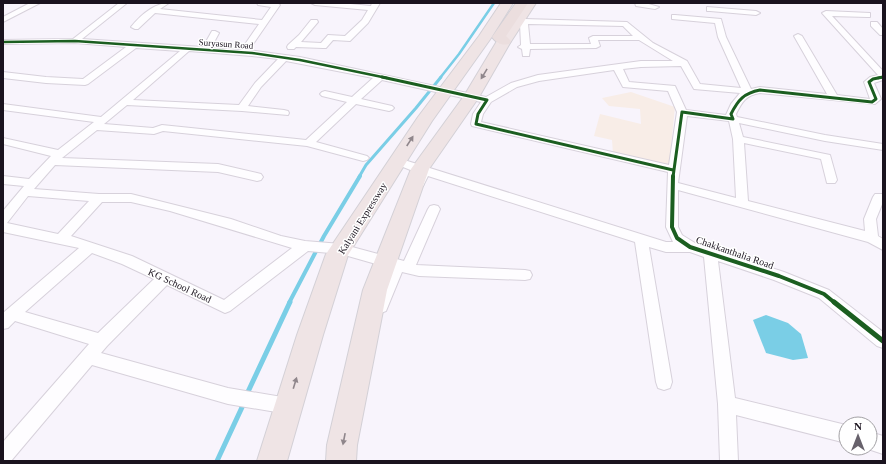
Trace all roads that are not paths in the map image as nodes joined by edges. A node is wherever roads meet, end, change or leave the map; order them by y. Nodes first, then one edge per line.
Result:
1 (36, 3) edge
2 (123, 3) edge
3 (165, 3) edge
4 (261, 3) edge
5 (315, 3) edge
6 (507, 3) edge
7 (513, 3) edge
8 (522, 3) edge
9 (530, 3) edge
10 (639, 3) edge
11 (730, 3) edge
12 (834, 3) edge
13 (374, 5) edge
14 (655, 7) dead end
15 (710, 9) dead end
16 (153, 11) junction
17 (733, 11) junction
18 (3, 12) edge
19 (756, 13) dead end
20 (841, 13) junction
21 (16, 14) junction
22 (867, 15) dead end
23 (675, 17) dead end
24 (3, 20) edge
25 (521, 21) junction
26 (264, 22) junction
27 (314, 22) dead end
28 (874, 24) dead end
29 (135, 28) dead end
30 (215, 33) dead end
31 (883, 33) edge
32 (798, 36) dead end
33 (640, 38) junction
34 (75, 41) junction
35 (3, 42) edge
36 (135, 44) junction
37 (295, 44) junction
38 (513, 45) junction
39 (187, 49) junction
40 (205, 50) junction
41 (243, 53) junction
42 (282, 58) junction
43 (684, 63) junction
44 (617, 67) junction
45 (3, 75) edge
46 (379, 77) junction
47 (883, 77) edge
48 (445, 90) junction
49 (747, 91) junction
50 (325, 94) dead end
51 (834, 98) junction
52 (479, 99) junction
53 (354, 100) junction
54 (125, 102) junction
55 (878, 103) edge
56 (3, 107) edge
57 (242, 108) junction
58 (389, 108) dead end
59 (682, 112) junction
60 (284, 113) dead end
61 (732, 119) junction
62 (103, 120) junction
63 (95, 127) junction
64 (738, 138) junction
65 (825, 138) junction
66 (3, 141) edge
67 (308, 144) junction
68 (883, 147) edge
69 (826, 157) junction
70 (55, 158) junction
71 (363, 158) dead end
72 (398, 161) junction
73 (422, 170) junction
74 (673, 170) junction
75 (257, 176) dead end
76 (3, 180) edge
77 (831, 180) dead end
78 (672, 185) junction
79 (29, 188) junction
80 (99, 198) junction
81 (883, 198) edge
82 (742, 203) junction
83 (434, 208) dead end
84 (5, 228) edge
85 (62, 239) junction
86 (640, 239) junction
87 (878, 242) edge
88 (305, 246) junction
89 (90, 247) junction
90 (690, 247) junction
91 (341, 249) junction
92 (710, 253) junction
93 (394, 264) junction
94 (525, 275) dead end
95 (165, 278) junction
96 (7, 318) edge
97 (101, 341) junction
98 (883, 341) edge
99 (89, 358) junction
100 (664, 382) dead end
101 (727, 404) junction
102 (288, 406) junction
103 (359, 412) dead end
104 (838, 432) edge
105 (3, 456) edge
106 (272, 461) edge
107 (342, 461) edge
108 (729, 461) edge

1 - 21 street
2 - 34 street
3 - 16 street
4 - 26 street
5 - 13 street
6 - 38 highway, Kalyani Expressway
7 - 38 highway
8 - 38 highway
9 - 25 highway
10 - 14 street
11 - 17 street
12 - 20 street
13 - 37 street
15 - 17 street
16 - 26 street
16 - 29 street
17 - 19 street
18 - 21 street
20 - 22 street
20 - 47 street
21 - 24 street
23 - 49 street
25 - 33 street
25 - 38 highway
25 - 38 street
26 - 41 street
27 - 37 street
28 - 31 street
30 - 40 street
32 - 51 street
33 - 38 street
33 - 43 street
34 - 35 street, Suryasun Road
34 - 36 street, Suryasun Road
36 - 39 street, Suryasun Road
36 - 45 street
37 - 42 street
38 - 48 highway, Kalyani Expressway
38 -> 52 highway
39 - 40 street, Suryasun Road
39 - 54 street
40 - 41 street, Suryasun Road
41 - 42 street, Suryasun Road
42 - 46 street, Suryasun Road
42 - 57 street
43 - 44 street
43 - 49 street
44 - 52 street
44 - 59 street
46 - 48 street, Suryasun Road
46 - 53 street
47 - 55 street
48 - 52 street, Suryasun Road
72 -> 48 highway, Kalyani Expressway
49 - 51 street
49 - 61 street
50 - 53 street
51 - 55 street
52 - 73 highway
52 - 74 street
53 - 58 street
53 - 67 street
54 - 57 street
54 - 62 street
56 - 62 street
57 - 60 street
59 - 61 street
59 - 74 street, Chakkanthalia Road
61 - 64 street
61 - 65 street
62 - 63 street
63 - 67 street
63 - 70 street
64 - 69 street
64 - 82 street
65 - 68 street
65 - 69 street
66 - 70 street
67 - 71 street
69 - 77 street
70 - 75 street
70 - 79 street
72 - 73 street
72 - 91 highway, Kalyani Expressway
73 - 86 street
73 - 93 highway
74 - 78 street, Chakkanthalia Road
76 - 79 street
78 - 82 street
78 - 90 street, Chakkanthalia Road
79 - 80 street
79 - 84 street
80 - 85 street
80 - 88 street
81 - 87 street
82 - 87 street
83 - 93 street
84 - 85 street, KG School Road
85 - 89 street, KG School Road
86 - 90 street
86 - 100 street
88 - 91 street
88 - 95 street, KG School Road
89 - 95 street, KG School Road
89 - 96 street
90 - 92 street, Chakkanthalia Road
91 - 93 street
102 -> 91 highway, Kalyani Expressway
92 - 98 street, Chakkanthalia Road
92 - 101 street
93 - 94 street
93 - 103 street
93 -> 107 highway
95 - 97 street
96 - 97 street
97 - 99 street
99 - 102 street
99 - 105 street
101 - 104 street
101 - 108 street
102 - 106 highway, Kalyani Expressway

